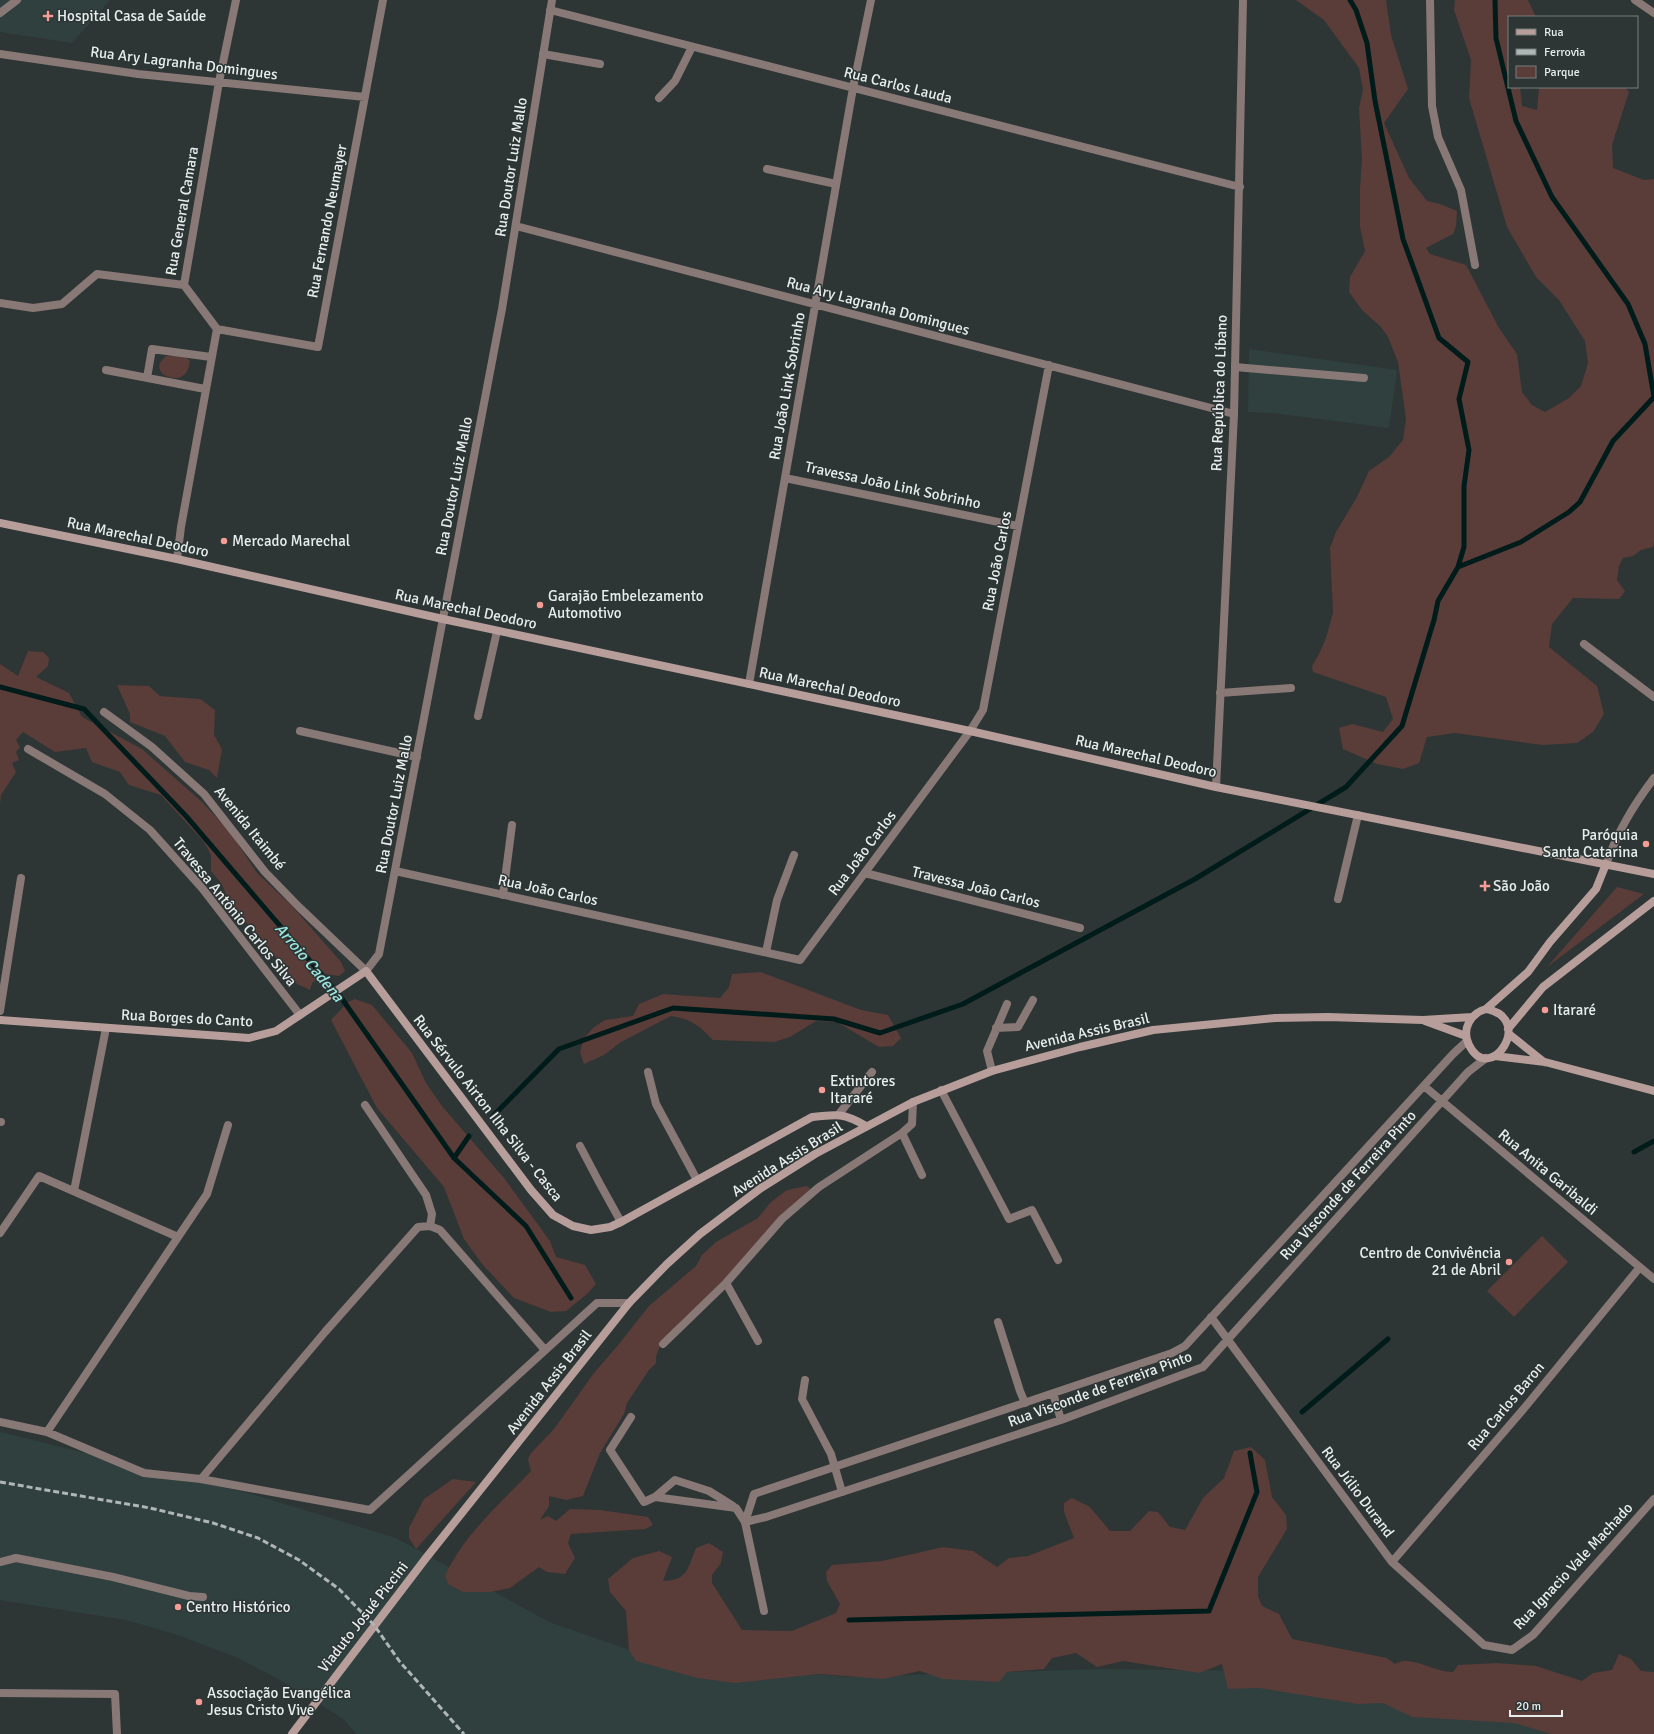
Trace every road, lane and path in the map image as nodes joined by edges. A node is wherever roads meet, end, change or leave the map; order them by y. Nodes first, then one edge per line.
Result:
1 (17, 0) edge
2 (236, 0) edge
3 (383, 0) edge
4 (552, 0) edge
5 (871, 0) edge
6 (1243, 0) edge
7 (1430, 0) edge
8 (1635, 0) edge
9 (550, 10) junction
10 (0, 13) edge
11 (1654, 13) edge
12 (692, 46) junction
13 (0, 54) edge
14 (543, 54) junction
15 (600, 64) dead end
16 (219, 82) junction
17 (853, 88) junction
18 (365, 97) junction
19 (659, 98) dead end
20 (768, 169) dead end
21 (836, 184) junction
22 (1240, 187) junction
23 (516, 226) junction
24 (1475, 265) dead end
25 (184, 285) junction
26 (0, 303) edge
27 (815, 304) junction
28 (217, 329) junction
29 (212, 357) junction
30 (1049, 366) junction
31 (1235, 368) junction
32 (106, 370) dead end
33 (147, 378) junction
34 (1364, 378) dead end
35 (205, 389) junction
36 (1234, 414) junction
37 (785, 478) junction
38 (0, 523) edge
39 (1018, 526) junction
40 (177, 559) junction
41 (443, 619) junction
42 (496, 631) junction
43 (1584, 644) dead end
44 (749, 684) junction
45 (1291, 688) dead end
46 (1220, 693) junction
47 (1654, 697) edge
48 (104, 712) dead end
49 (478, 716) dead end
50 (300, 731) dead end
51 (970, 731) junction
52 (28, 750) dead end
53 (417, 757) junction
54 (1654, 778) edge
55 (1216, 787) junction
56 (1358, 815) junction
57 (512, 826) dead end
58 (794, 855) dead end
59 (1606, 864) junction
60 (395, 871) junction
61 (865, 873) junction
62 (1654, 874) edge
63 (21, 878) dead end
64 (502, 894) junction
65 (1338, 899) dead end
66 (1654, 901) edge
67 (1080, 928) dead end
68 (766, 952) junction
69 (366, 971) junction
70 (1033, 1000) dead end
71 (1007, 1004) dead end
72 (1486, 1009) junction
73 (0, 1011) edge
74 (300, 1015) junction
75 (1472, 1017) junction
76 (0, 1020) edge
77 (1422, 1020) junction
78 (106, 1028) junction
79 (996, 1028) junction
80 (1508, 1031) junction
81 (1466, 1038) junction
82 (1491, 1057) junction
83 (1545, 1062) junction
84 (992, 1071) junction
85 (648, 1072) dead end
86 (872, 1072) dead end
87 (1424, 1086) junction
88 (941, 1090) junction
89 (1654, 1091) edge
90 (1442, 1101) junction
91 (913, 1102) junction
92 (365, 1105) dead end
93 (839, 1114) junction
94 (228, 1125) dead end
95 (866, 1126) junction
96 (902, 1133) junction
97 (580, 1146) dead end
98 (922, 1175) dead end
99 (697, 1180) junction
100 (74, 1191) junction
101 (621, 1222) junction
102 (430, 1226) junction
103 (0, 1233) edge
104 (178, 1237) junction
105 (1058, 1260) dead end
106 (1640, 1267) junction
107 (1654, 1279) edge
108 (726, 1283) junction
109 (629, 1303) junction
110 (1211, 1317) junction
111 (998, 1322) dead end
112 (1228, 1340) junction
113 (758, 1341) dead end
114 (663, 1344) dead end
115 (544, 1350) junction
116 (805, 1380) dead end
117 (1052, 1393) junction
118 (1025, 1403) junction
119 (632, 1417) dead end
120 (1061, 1420) junction
121 (0, 1422) edge
122 (47, 1432) junction
123 (835, 1467) junction
124 (201, 1479) junction
125 (842, 1492) junction
126 (655, 1497) junction
127 (1654, 1499) edge
128 (736, 1508) junction
129 (745, 1522) junction
130 (426, 1558) joint
131 (0, 1562) edge
132 (1392, 1562) junction
133 (203, 1597) dead end
134 (764, 1611) dead end
135 (1512, 1650) joint
136 (0, 1693) edge
137 (117, 1734) edge
138 (292, 1734) edge

1 - 10 street
2 - 16 street, Rua General Camara
3 - 18 street, Rua Fernando Neumayer
4 - 9 street, Rua Doutor Luiz Mallo
5 - 17 street, Rua João Link Sobrinho
6 - 22 street, Rua República do Líbano
7 - 24 street
8 - 11 street
9 - 12 street, Rua Carlos Lauda
9 - 14 street, Rua Doutor Luiz Mallo
12 - 17 street, Rua Carlos Lauda
12 - 19 street
13 - 16 street, Rua Ary Lagranha Domingues
14 - 15 street
14 - 23 street, Rua Doutor Luiz Mallo
16 - 18 street, Rua Ary Lagranha Domingues
16 - 25 street, Rua General Camara
17 - 21 street, Rua João Link Sobrinho
17 - 22 street, Rua Carlos Lauda
18 - 28 street, Rua Fernando Neumayer
20 - 21 street
21 - 27 street, Rua João Link Sobrinho
22 - 31 street, Rua República do Líbano
23 - 27 street, Rua Ary Lagranha Domingues
23 - 41 street, Rua Doutor Luiz Mallo
25 - 26 street
25 - 28 street, Rua General Camara
27 - 30 street, Rua Ary Lagranha Domingues
27 - 37 street, Rua João Link Sobrinho
28 - 29 street
29 - 33 street
29 - 35 street
30 - 36 street, Rua Ary Lagranha Domingues
30 - 39 street, Rua João Carlos
31 - 34 street
31 - 36 street, Rua República do Líbano
32 - 33 street
33 - 35 street
35 - 40 street
36 - 46 street, Rua República do Líbano
37 - 39 street, Travessa João Link Sobrinho
37 - 44 street, Rua João Link Sobrinho
38 - 40 street, Rua Marechal Deodoro
39 - 51 street, Rua João Carlos
40 - 41 street, Rua Marechal Deodoro
41 - 42 street, Rua Marechal Deodoro
41 - 53 street, Rua Doutor Luiz Mallo
42 - 44 street, Rua Marechal Deodoro
42 - 49 street
43 - 47 street
44 - 51 street, Rua Marechal Deodoro
45 - 46 street
46 - 55 street, Rua República do Líbano
48 - 69 street, Avenida Itaimbé
50 - 53 street
51 - 55 street, Rua Marechal Deodoro
51 - 61 street, Rua João Carlos
52 - 74 street, Travessa Antônio Carlos Silva
53 - 60 street, Rua Doutor Luiz Mallo
54 - 59 street
55 - 56 street, Rua Marechal Deodoro
56 - 59 street, Rua Marechal Deodoro
56 - 65 street
57 - 64 street
58 - 68 street
59 - 62 street, Rua Marechal Deodoro
59 - 72 street
60 - 64 street, Rua João Carlos
60 - 69 street, Rua Doutor Luiz Mallo
61 - 67 street, Travessa João Carlos
61 - 68 street, Rua João Carlos
63 - 73 street
64 - 68 street, Rua João Carlos
66 - 80 street
69 - 74 street, Rua Borges do Canto
69 - 101 street, Rua Sérvulo Airton Ilha Silva - Casca
70 - 79 street
71 - 79 street
72 - 75 street
72 - 80 street
74 - 78 street, Rua Borges do Canto
75 - 77 street, Avenida Assis Brasil
75 - 81 street
76 - 78 street, Rua Borges do Canto
77 - 81 street, Avenida Assis Brasil
77 - 84 street, Avenida Assis Brasil
78 - 100 street
79 - 84 street
80 - 82 street
80 - 83 street
81 - 82 street
81 - 87 street, Rua Visconde de Ferreira Pinto
82 - 83 street
82 - 90 street, Rua Visconde de Ferreira Pinto
83 - 89 street
84 - 88 street, Avenida Assis Brasil
85 - 99 street
86 - 93 street
87 - 90 street, Rua Anita Garibaldi
87 - 110 street, Rua Visconde de Ferreira Pinto
88 - 91 street, Avenida Assis Brasil
88 - 105 street
90 - 106 street, Rua Anita Garibaldi
90 - 112 street, Rua Visconde de Ferreira Pinto
91 - 95 street, Avenida Assis Brasil
91 - 96 street
92 - 102 street
93 - 95 street, Rua Sérvulo Airton Ilha Silva - Casca
93 - 99 street, Rua Sérvulo Airton Ilha Silva - Casca
94 - 104 street
95 - 109 street, Avenida Assis Brasil
96 - 98 street
96 - 108 street
97 - 101 street
99 - 101 street, Rua Sérvulo Airton Ilha Silva - Casca
100 - 103 street
100 - 104 street
102 - 115 street
102 - 124 street
104 - 122 street
106 - 107 street, Rua Anita Garibaldi
106 - 132 street, Rua Carlos Baron
108 - 113 street
108 - 114 street
109 - 115 street
109 - 130 street, Avenida Assis Brasil
110 - 112 street, Rua Júlio Durand
110 - 117 street, Rua Visconde de Ferreira Pinto
111 - 118 street
112 - 120 street, Rua Visconde de Ferreira Pinto
112 - 132 street, Rua Júlio Durand
115 - 124 street
116 - 123 street
117 - 118 street, Rua Visconde de Ferreira Pinto
117 - 120 street
118 - 123 street, Rua Visconde de Ferreira Pinto
119 - 126 street
120 - 125 street, Rua Visconde de Ferreira Pinto
121 - 122 street
122 - 124 street
123 - 125 street
123 - 129 street, Rua Visconde de Ferreira Pinto
125 - 129 street, Rua Visconde de Ferreira Pinto
126 - 128 street
126 - 128 street
127 - 135 street, Rua Ignacio Vale Machado
128 - 129 street
129 - 134 street
130 - 138 street, Viaduto Josué Piccini
131 - 133 street
132 - 135 street, Rua Júlio Durand
136 - 137 street

